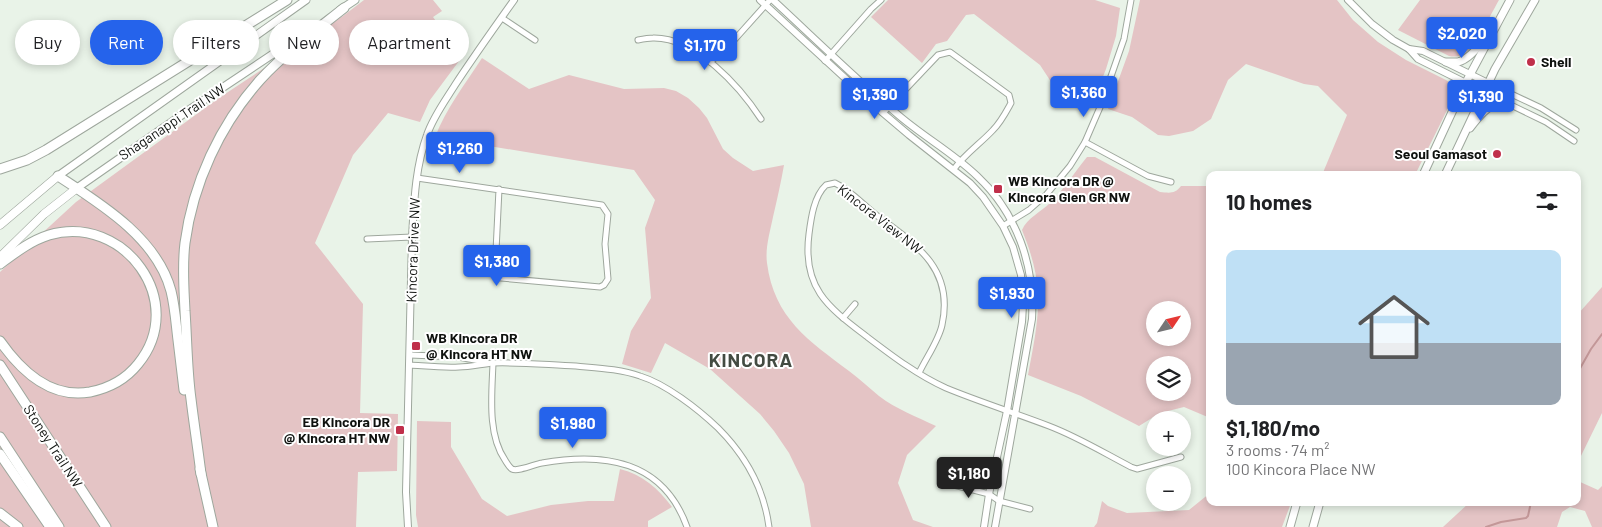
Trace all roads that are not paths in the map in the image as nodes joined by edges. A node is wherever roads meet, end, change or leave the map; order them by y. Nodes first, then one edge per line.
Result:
1 (287, 0) edge
2 (306, 0) edge
3 (355, 0) edge
4 (514, 0) edge
5 (882, 0) edge
6 (1131, 0) edge
7 (1348, 0) edge
8 (1510, 0) edge
9 (1534, 0) edge
10 (767, 1) edge
11 (344, 8) junction
12 (502, 18) junction
13 (1494, 30) junction
14 (535, 40) dead end
15 (638, 40) dead end
16 (1409, 49) junction
17 (831, 54) junction
18 (825, 61) junction
19 (710, 62) junction
20 (1446, 62) junction
21 (1470, 74) junction
22 (1488, 83) junction
23 (1465, 84) junction
24 (1484, 92) junction
25 (1502, 101) junction
26 (889, 107) junction
27 (883, 113) junction
28 (761, 119) dead end
29 (1576, 130) dead end
30 (1574, 141) dead end
31 (1086, 142) junction
32 (1460, 142) junction
33 (960, 162) junction
34 (0, 169) edge
35 (954, 169) junction
36 (1425, 171) edge
37 (1447, 171) edge
38 (58, 176) junction
39 (418, 178) junction
40 (1171, 182) dead end
41 (77, 188) junction
42 (499, 189) junction
43 (1012, 221) junction
44 (0, 225) edge
45 (1003, 226) junction
46 (412, 238) junction
47 (367, 239) dead end
48 (0, 257) edge
49 (0, 264) edge
50 (855, 304) dead end
51 (843, 318) junction
52 (0, 341) edge
53 (410, 355) junction
54 (494, 363) junction
55 (0, 365) edge
56 (410, 365) junction
57 (919, 373) junction
58 (1007, 411) junction
59 (1016, 414) junction
60 (0, 437) edge
61 (0, 454) edge
62 (1181, 457) dead end
63 (201, 474) junction
64 (946, 483) dead end
65 (989, 494) junction
66 (999, 501) junction
67 (1296, 506) edge
68 (1319, 506) edge
69 (1030, 509) dead end
70 (0, 513) edge
71 (18, 527) edge
72 (50, 527) edge
73 (59, 527) edge
74 (106, 527) edge
75 (213, 527) edge
76 (408, 527) edge
77 (687, 527) edge
78 (769, 527) edge
79 (984, 527) edge
80 (995, 527) edge
81 (1289, 527) edge
82 (1313, 527) edge

1 - 34 highway
2 - 38 main road, Shaganappi Trail NW
3 - 11 main road, Shaganappi Trail NW
4 - 12 street, Kincora Drive NW
5 - 17 street
6 - 31 street
7 - 16 street
8 - 13 main road
9 - 22 main road
10 - 17 street
10 - 18 street
10 - 19 street
11 - 41 main road, Shaganappi Trail NW
11 - 63 highway
12 - 14 street
12 - 39 street, Kincora Drive NW
13 - 20 main road
13 - 21 main road
15 - 19 street
16 - 20 street
16 - 23 street
17 - 18 street
17 - 26 street
18 - 27 street
19 - 28 street
20 - 21 street
21 - 22 street
21 - 23 main road
22 - 24 main road
22 - 29 street
23 - 24 street
23 - 36 main road
24 - 25 street
24 - 32 main road
25 - 30 street
25 - 32 main road
26 - 27 street
26 - 33 street
26 - 33 street
27 - 35 street
31 - 40 street
31 - 43 street
32 - 37 main road
33 - 35 street
33 - 43 street
35 - 45 street
38 - 41 highway
38 - 44 main road, Shaganappi Trail NW
39 - 42 street
39 - 46 street, Kincora Drive NW
41 - 48 main road, Shaganappi Trail NW
41 - 63 highway
42 - 42 street
43 - 45 street
43 - 59 street
45 - 58 street
46 - 47 street
46 - 53 street, Kincora Drive NW
49 - 52 highway
50 - 51 street
51 - 57 street, Kincora View NW
51 - 57 street, Kincora View NW
53 - 54 street
53 - 56 street, Kincora Drive NW
54 - 56 street
54 - 77 street
54 - 78 street
55 - 74 highway, Stoney Trail NW
56 - 76 street, Kincora Drive NW
57 - 58 street, Kincora View NW
58 - 59 street, Kincora View NW
58 - 65 street
59 - 62 street, Kincora View NW
59 - 66 street
60 - 73 highway
61 - 72 highway
63 - 75 highway
64 - 65 street
65 - 66 street
65 - 79 street
66 - 69 street
66 - 80 street
67 - 81 main road
68 - 82 main road
70 - 71 highway

